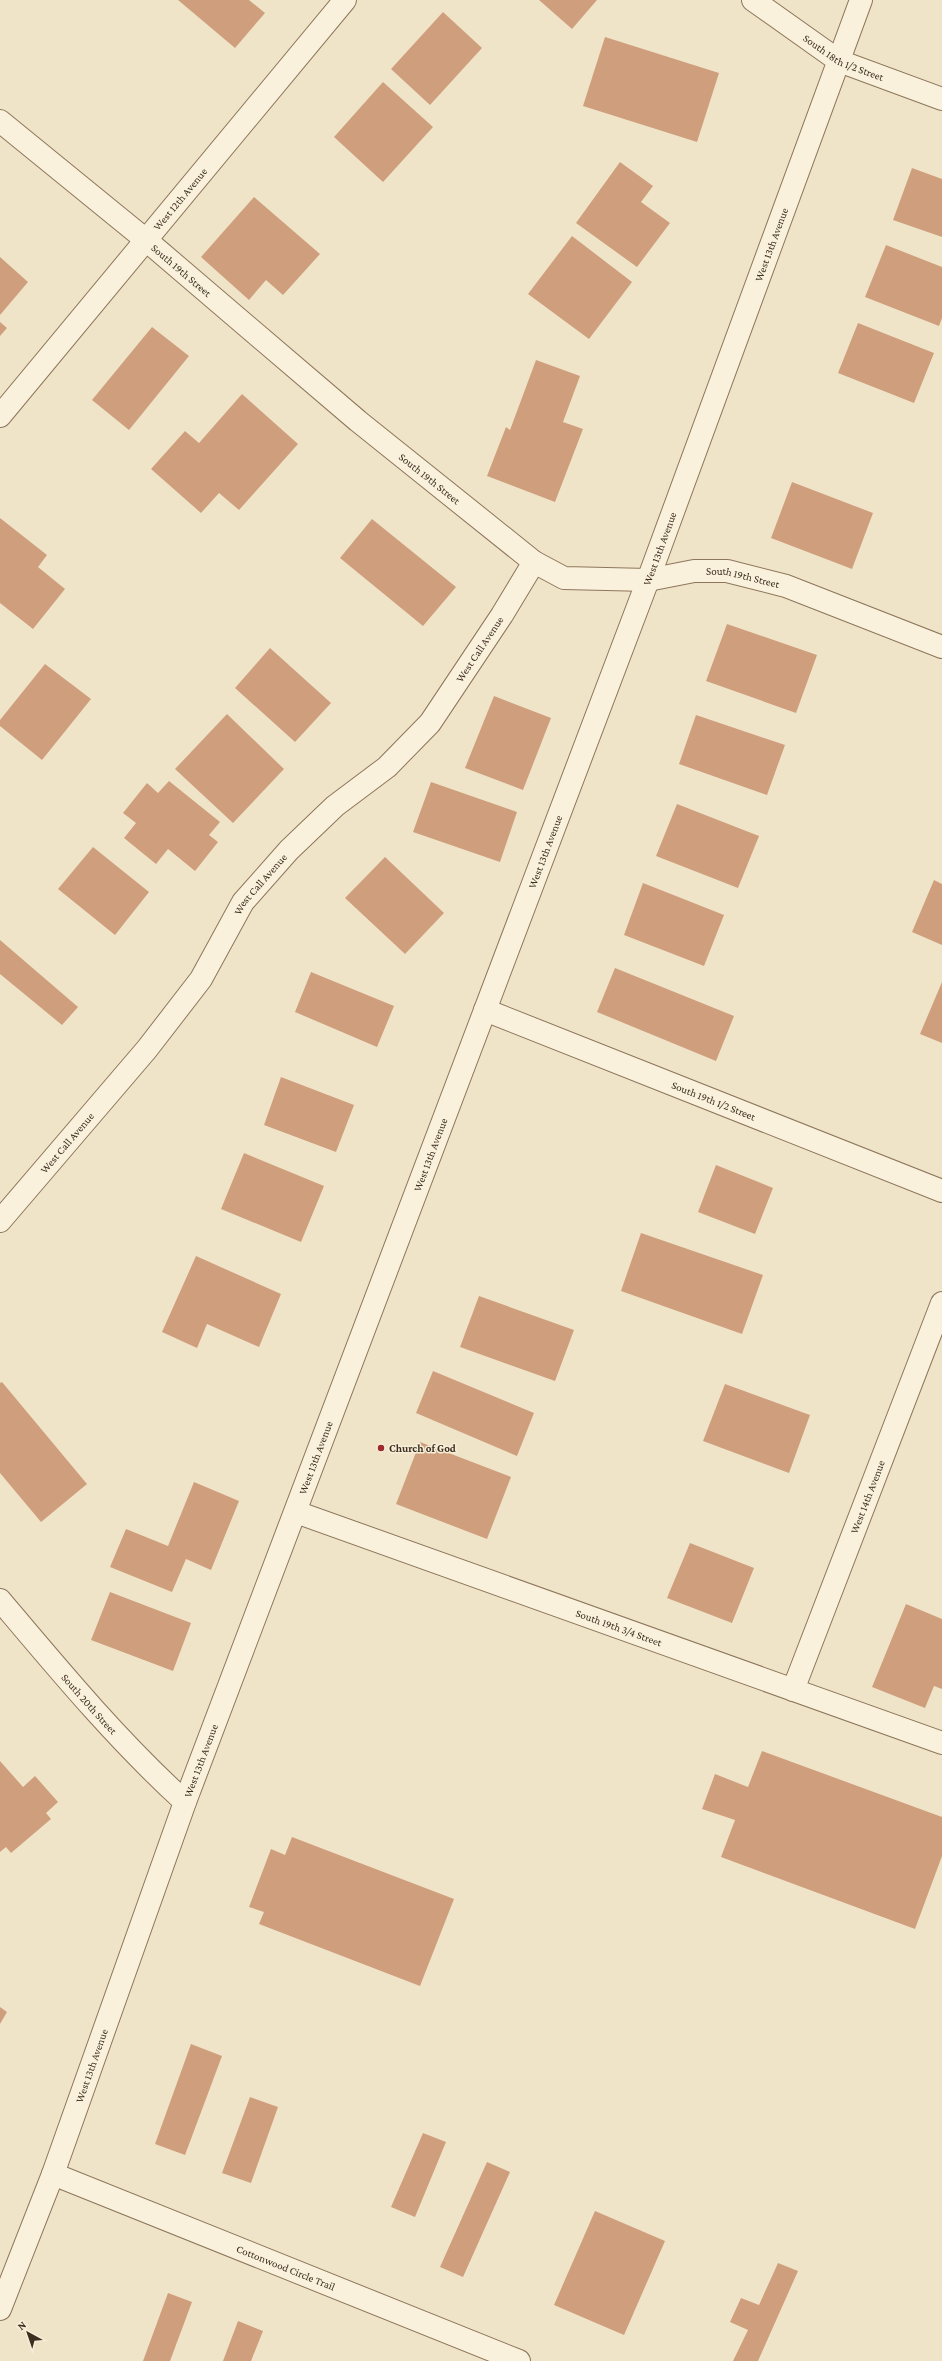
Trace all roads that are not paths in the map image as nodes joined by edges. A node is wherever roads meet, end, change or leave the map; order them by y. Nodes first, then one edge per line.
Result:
1 (345, 0) edge
2 (753, 0) edge
3 (861, 0) edge
4 (839, 60) junction
5 (942, 99) edge
6 (0, 121) edge
7 (146, 240) junction
8 (0, 416) edge
9 (534, 562) junction
10 (648, 580) junction
11 (942, 647) edge
12 (485, 1010) junction
13 (942, 1191) edge
14 (0, 1221) edge
15 (942, 1304) edge
16 (296, 1512) junction
17 (0, 1600) edge
18 (793, 1690) junction
19 (942, 1742) edge
20 (185, 1802) junction
21 (53, 2174) junction
22 (0, 2309) edge
23 (519, 2361) edge

1 - 7 street, West 12th Avenue
2 - 4 street, South 18th 1/2 Street
3 - 4 street, West 13th Avenue
4 - 5 street, South 18th 1/2 Street
4 - 10 street, West 13th Avenue
6 - 7 street, South 19th Street
7 - 8 street, West 12th Avenue
7 - 9 street, South 19th Street
9 - 10 street, South 19th Street
9 - 14 street, West Call Avenue
10 - 11 street, South 19th Street
10 - 12 street, West 13th Avenue
12 - 13 street, South 19th 1/2 Street
12 - 16 street, West 13th Avenue
15 - 18 street, West 14th Avenue
16 - 18 street, South 19th 3/4 Street
16 - 20 street, West 13th Avenue
17 - 20 street, South 20th Street
18 - 19 street, South 19th 3/4 Street
20 - 21 street, West 13th Avenue
21 - 22 street, West 13th Avenue
21 - 23 street, Cottonwood Circle Trail

